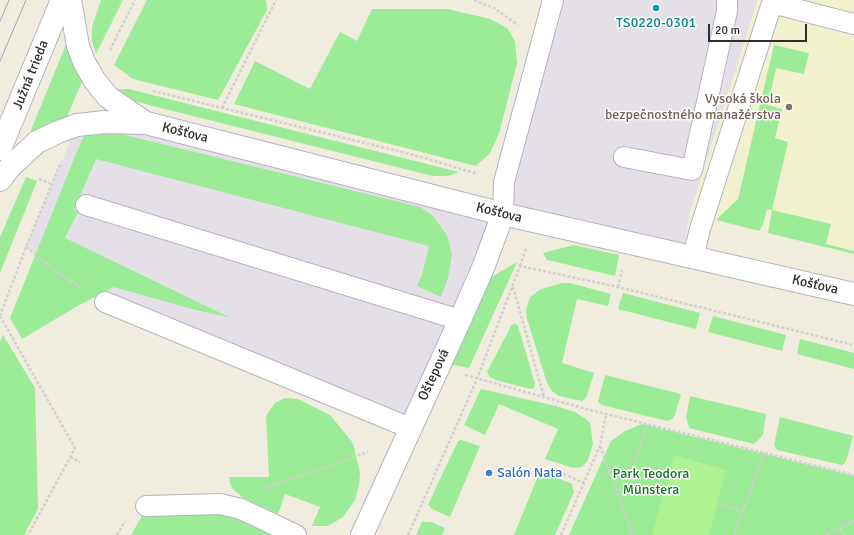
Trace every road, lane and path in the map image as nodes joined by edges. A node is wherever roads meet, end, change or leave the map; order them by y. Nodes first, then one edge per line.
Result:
1 (62, 0) edge
2 (70, 0) edge
3 (276, 0) edge
4 (474, 0) edge
5 (553, 0) edge
6 (727, 0) edge
7 (854, 24) edge
8 (541, 42) junction
9 (146, 90) dead end
10 (222, 108) junction
11 (146, 123) junction
12 (0, 149) edge
13 (624, 157) dead end
14 (0, 180) edge
15 (504, 182) junction
16 (86, 205) dead end
17 (503, 214) junction
18 (26, 247) dead end
19 (693, 258) junction
20 (513, 286) junction
21 (854, 294) edge
22 (105, 302) joint
23 (0, 316) edge
24 (460, 320) junction
25 (854, 345) edge
26 (438, 367) junction
27 (477, 379) junction
28 (544, 398) junction
29 (606, 414) junction
30 (648, 424) junction
31 (410, 428) junction
32 (600, 446) junction
33 (764, 453) junction
34 (70, 457) junction
35 (396, 458) junction
36 (80, 462) dead end
37 (559, 472) dead end
38 (854, 475) edge
39 (611, 476) junction
40 (584, 483) junction
41 (258, 490) dead end
42 (717, 503) dead end
43 (146, 506) dead end
44 (743, 511) junction
45 (854, 521) edge
46 (840, 528) junction
47 (28, 535) edge
48 (296, 535) edge
49 (362, 535) edge
50 (408, 535) edge
51 (561, 535) edge
52 (633, 535) edge
53 (734, 535) edge
54 (826, 535) edge
55 (845, 535) edge

1 - 12 street, Južná trieda
2 - 11 street
3 - 10 path
4 - 8 path
5 - 8 lane
6 - 13 lane
7 - 19 lane
8 - 15 lane
9 - 10 path
10 - 15 path
11 - 14 street
11 - 17 street, Košťova
15 - 17 lane
16 - 24 lane
17 - 19 street, Košťova
17 - 24 street, Oštepová
18 - 22 path
19 - 21 street, Košťova
20 - 25 path
20 - 27 path
20 - 28 path
22 - 31 lane
23 - 34 path
24 - 26 street, Oštepová
26 - 27 path
26 - 31 street, Oštepová
27 - 28 path
27 - 50 path
28 - 29 path
29 - 30 path
29 - 32 path
30 - 33 path
30 - 39 path
31 - 35 street, Oštepová
32 - 39 path
32 - 40 path
33 - 38 path
33 - 44 path
34 - 36 path
34 - 47 path
35 - 41 path
35 - 49 street, Oštepová
37 - 40 path
39 - 52 path
40 - 51 path
42 - 44 path
43 - 48 lane
44 - 53 path
45 - 46 path
46 - 54 path
46 - 55 path

